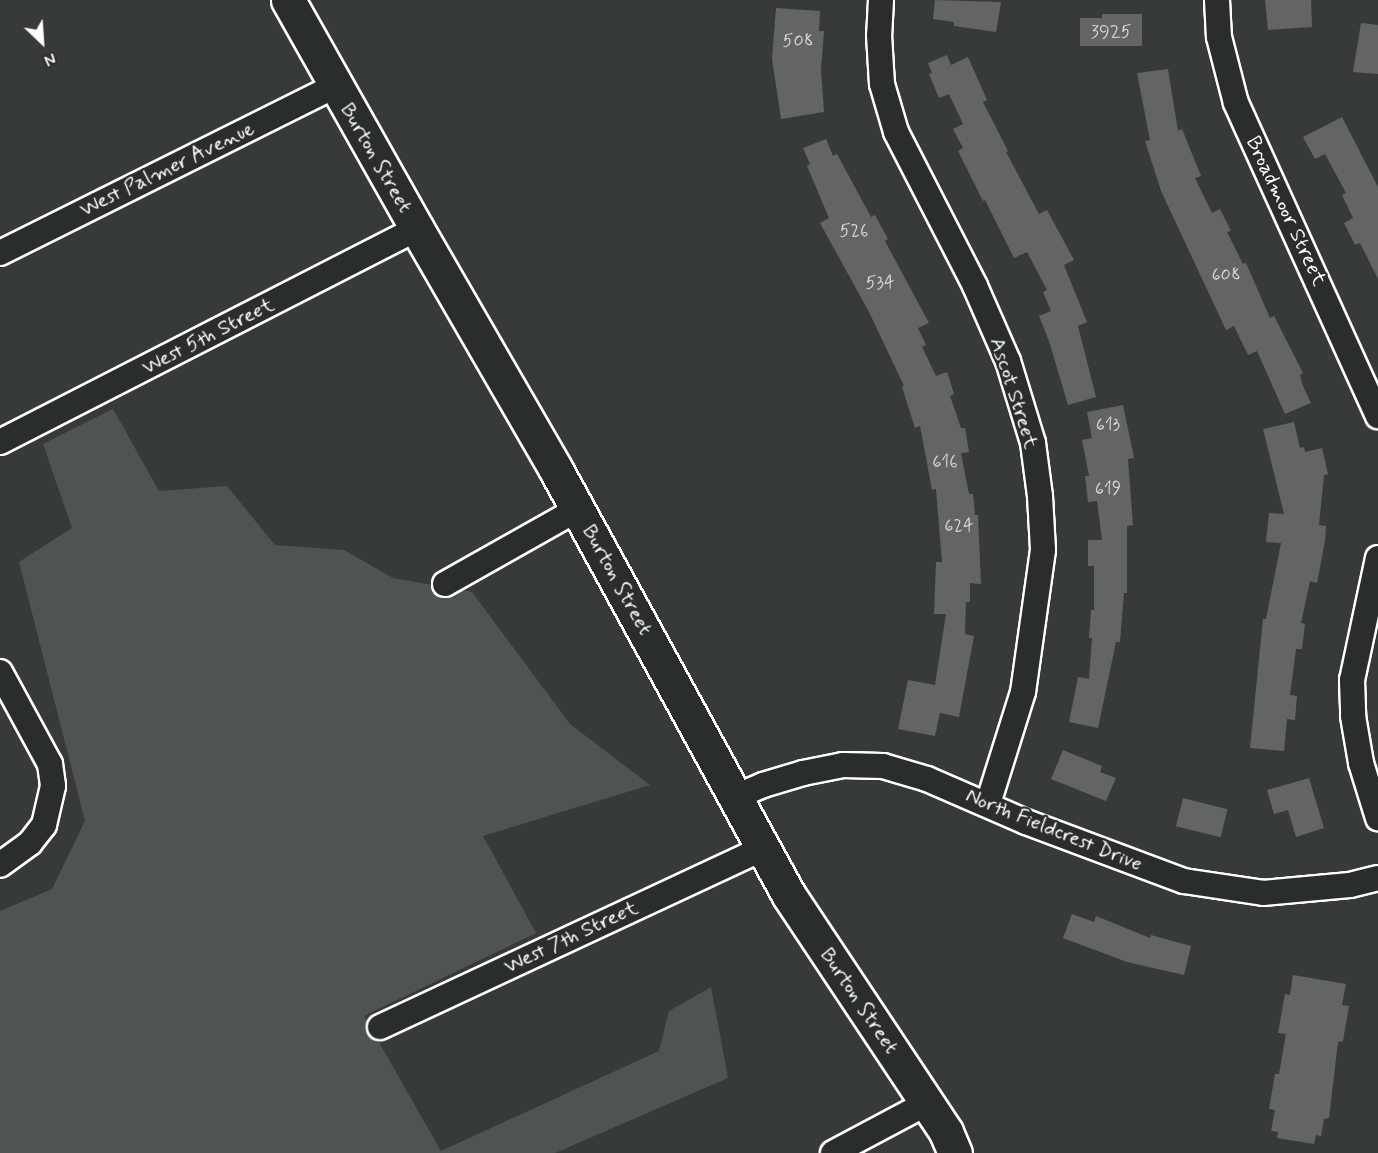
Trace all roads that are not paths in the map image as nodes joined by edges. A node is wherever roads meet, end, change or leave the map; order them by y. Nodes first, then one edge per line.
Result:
1 (288, 0) edge
2 (881, 0) edge
3 (1218, 0) edge
4 (335, 86) junction
5 (417, 230) junction
6 (0, 253) edge
7 (1378, 416) edge
8 (0, 442) edge
9 (578, 509) junction
10 (1378, 558) edge
11 (445, 585) dead end
12 (0, 672) edge
13 (735, 797) junction
14 (988, 804) junction
15 (1378, 818) edge
16 (763, 848) junction
17 (0, 865) edge
18 (1378, 878) edge
19 (380, 1027) dead end
20 (927, 1103) junction
21 (833, 1153) edge
22 (955, 1153) edge

1 - 4 street, Burton Street
2 - 14 street, Ascot Street
3 - 7 street, Broadmoor Street
4 - 5 street, Burton Street
4 - 6 street, West Palmer Avenue
5 - 8 street, West 5th Street
5 - 9 street, Burton Street
9 - 11 street
9 - 13 street, Burton Street
10 - 15 street
12 - 17 street
13 - 14 street, North Fieldcrest Drive
13 - 16 street, Burton Street
14 - 18 street, North Fieldcrest Drive
16 - 19 street, West 7th Street
16 - 20 street, Burton Street
20 - 21 street
20 - 22 street, Burton Street

